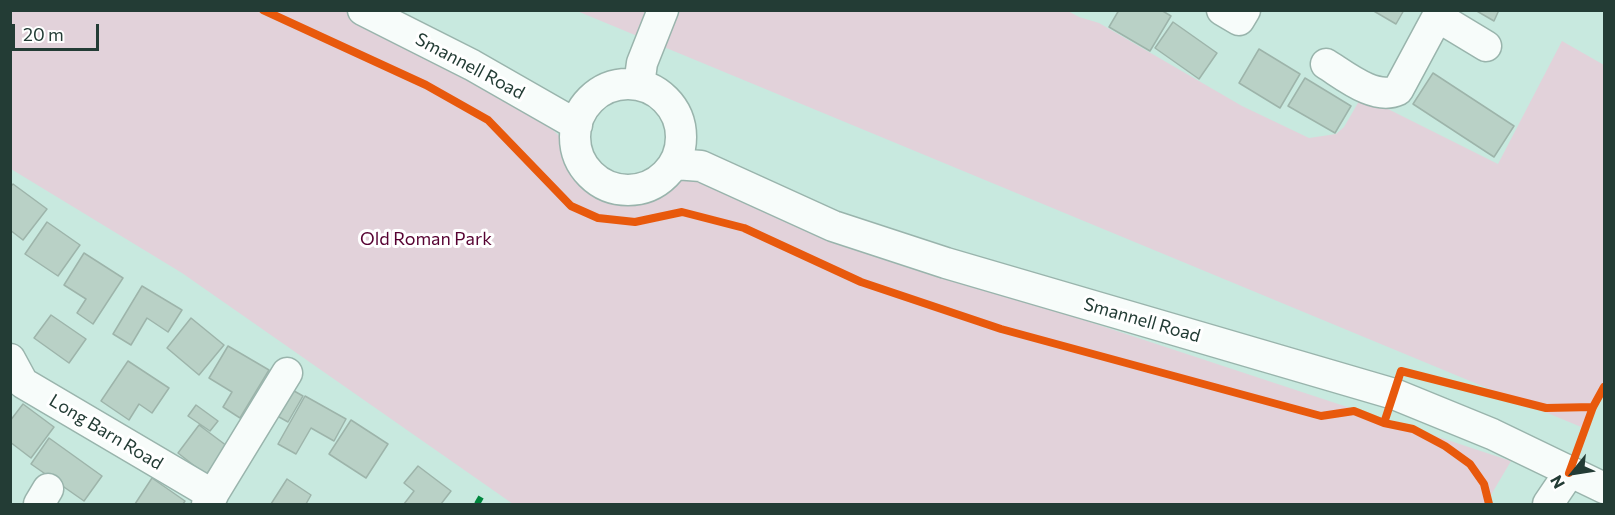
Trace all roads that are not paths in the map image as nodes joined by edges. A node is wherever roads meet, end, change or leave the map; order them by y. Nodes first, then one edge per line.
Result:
1 (363, 10) edge
2 (663, 10) edge
3 (1222, 10) edge
4 (1245, 10) edge
5 (1440, 14) edge
6 (1486, 46) dead end
7 (1326, 64) dead end
8 (639, 85) junction
9 (577, 125) junction
10 (675, 164) junction
11 (10, 359) edge
12 (287, 373) dead end
13 (1569, 473) junction
14 (1605, 488) edge
15 (210, 500) edge
16 (1548, 504) edge

1 - 9 street, Smannell Road
2 - 8 street
3 - 4 street
5 - 6 street
5 - 7 street
8 - 9 street
8 - 10 street
9 - 10 street
10 - 13 street, Smannell Road
11 - 15 street, Long Barn Road
12 - 15 street
13 - 14 street, Smannell Road
13 - 16 street

